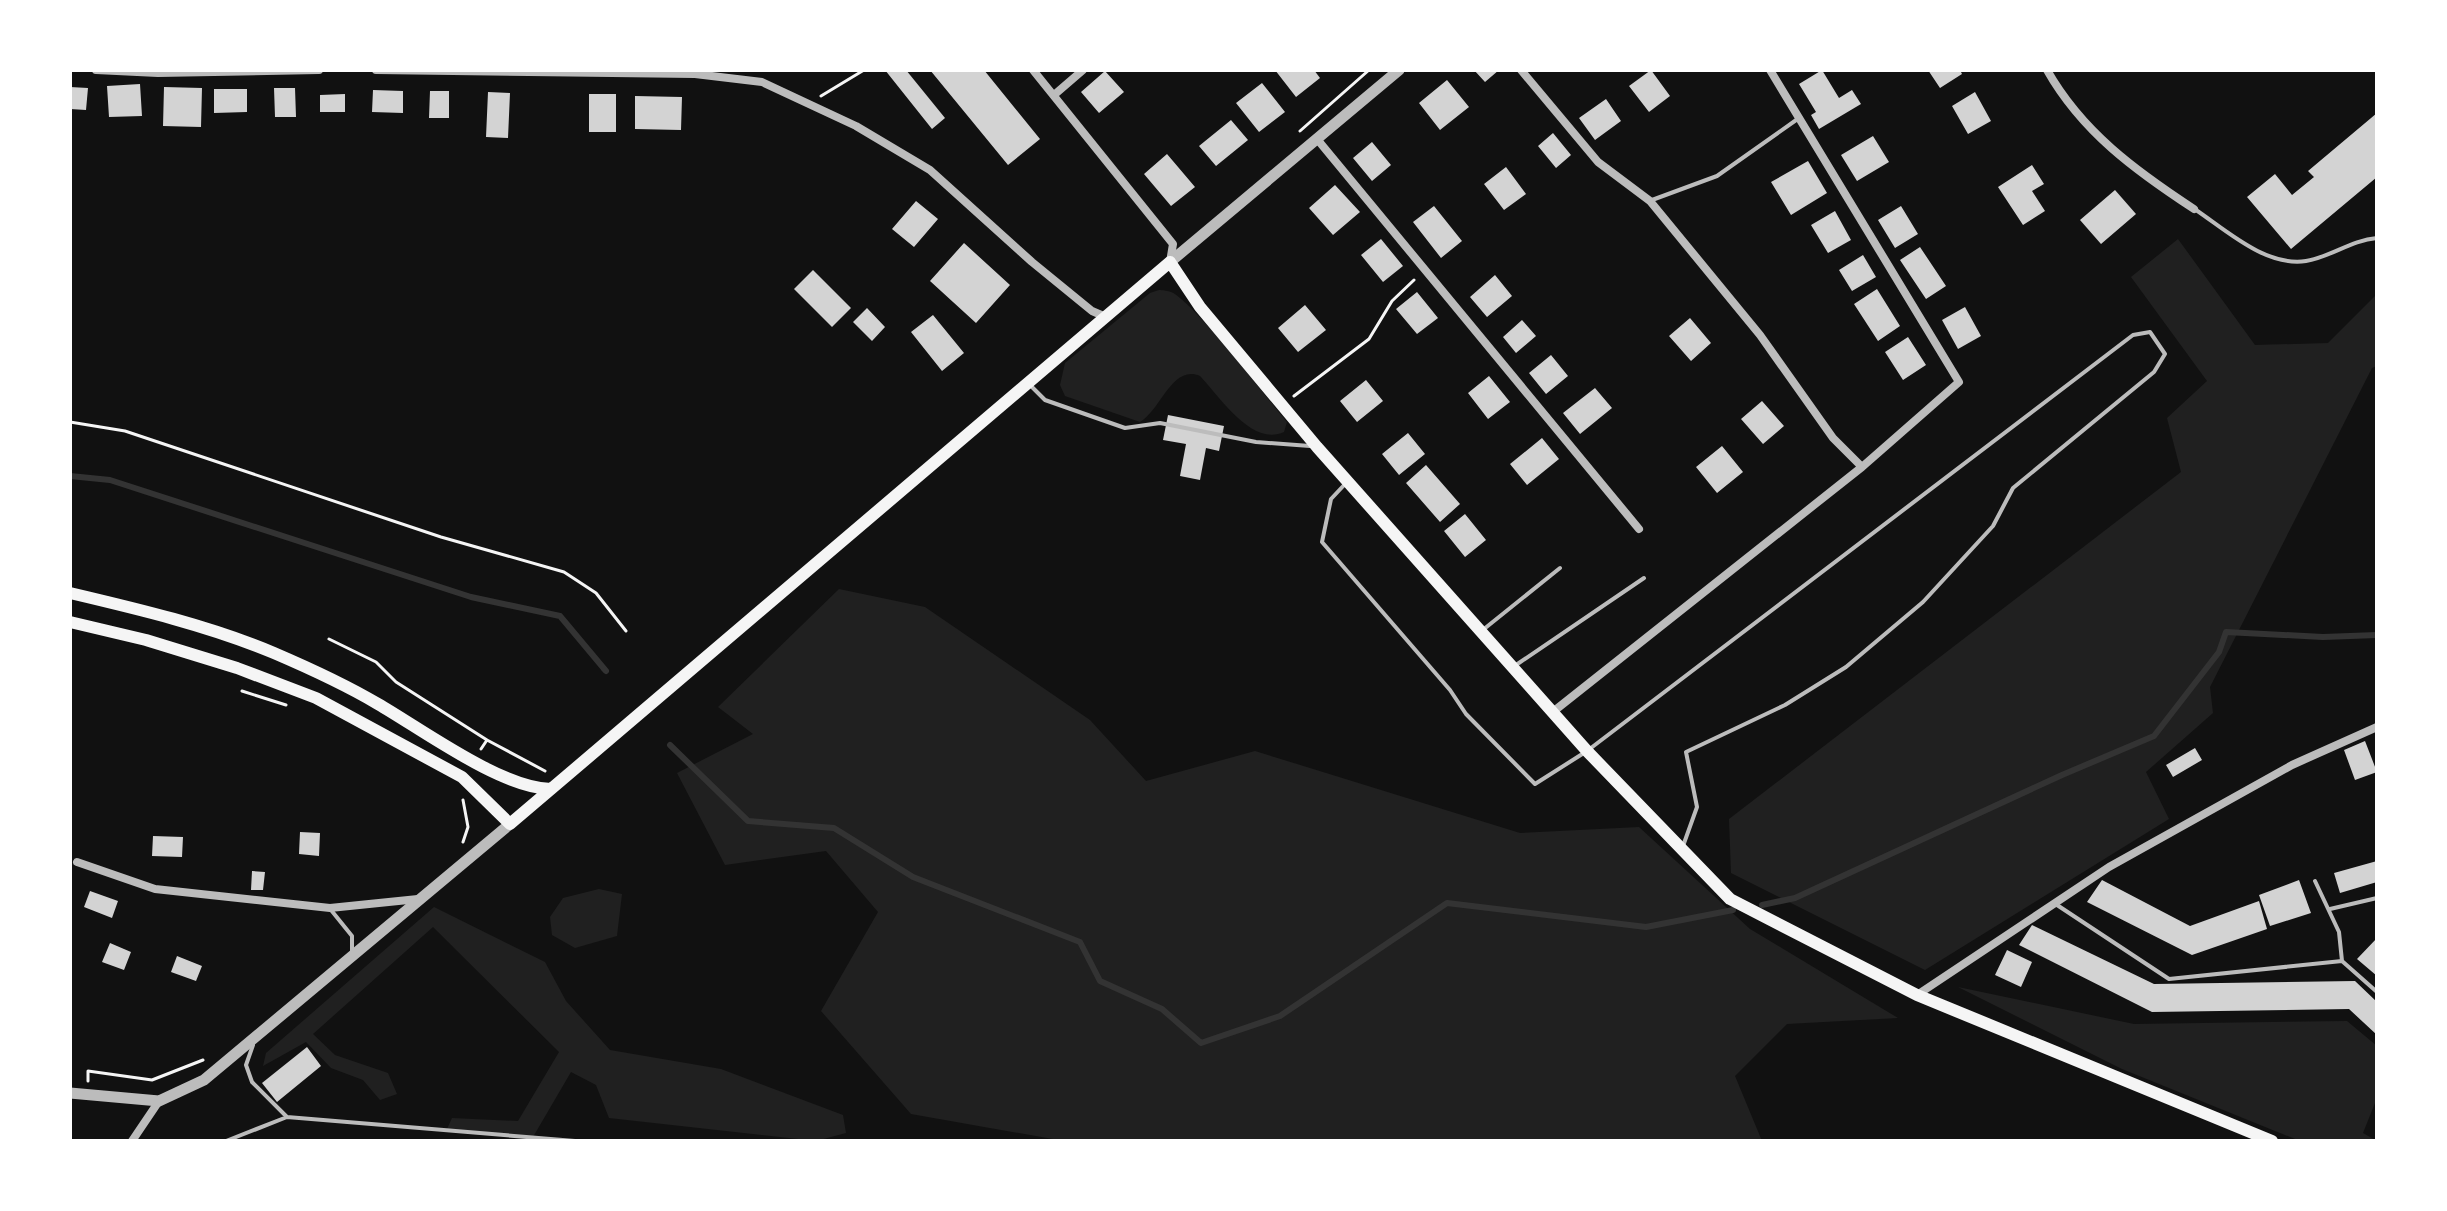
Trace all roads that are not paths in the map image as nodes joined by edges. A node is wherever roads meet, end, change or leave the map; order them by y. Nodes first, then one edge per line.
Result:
1 (96, 70) edge
2 (319, 70) edge
3 (376, 70) edge
4 (1033, 70) edge
5 (1083, 70) edge
6 (1399, 70) edge
7 (1521, 70) edge
8 (1770, 70) edge
9 (2047, 70) edge
10 (518, 71) edge
11 (158, 72) edge
12 (695, 72) edge
13 (1054, 95) junction
14 (1799, 118) junction
15 (1317, 139) junction
16 (1650, 201) junction
17 (2194, 209) joint
18 (2377, 238) edge
19 (1170, 262) junction
20 (1106, 317) junction
21 (1027, 383) junction
22 (1317, 447) junction
23 (1862, 467) junction
24 (1348, 481) junction
25 (1639, 529) dead end
26 (1560, 568) dead end
27 (1644, 578) dead end
28 (70, 593) edge
29 (70, 622) edge
30 (1482, 631) junction
31 (1514, 666) junction
32 (1554, 711) junction
33 (2377, 727) edge
34 (1587, 751) junction
35 (551, 789) junction
36 (510, 824) junction
37 (1682, 849) junction
38 (77, 862) dead end
39 (2315, 881) dead end
40 (422, 898) junction
41 (2377, 898) edge
42 (2057, 905) junction
43 (330, 908) junction
44 (2330, 909) junction
45 (352, 957) junction
46 (2342, 961) junction
47 (2377, 992) edge
48 (1917, 995) junction
49 (255, 1040) junction
50 (70, 1093) edge
51 (159, 1101) junction
52 (287, 1117) junction
53 (132, 1141) edge
54 (226, 1141) edge
55 (575, 1141) edge
56 (2272, 1141) edge

1 - 11 street
2 - 11 street
3 - 10 street
4 - 13 street
5 - 13 street
6 - 15 street
7 - 16 street
8 - 14 street
9 - 17 street
10 - 12 street
12 - 20 street
13 - 19 street
14 - 16 lane
14 - 23 street
15 - 19 street
15 - 25 street
16 - 23 street
17 - 18 lane
19 - 20 main road
19 - 22 main road
20 - 21 main road
21 - 22 lane
21 - 35 main road
22 - 24 main road
23 - 32 street
24 - 30 main road
24 - 34 lane
26 - 30 lane
27 - 31 lane
28 - 35 main road
29 - 36 main road
30 - 31 main road
31 - 32 main road
32 - 34 main road
33 - 42 street
34 - 37 main road
34 - 37 lane
35 - 36 main road
36 - 40 street
37 - 48 main road
38 - 43 street
39 - 44 lane
40 - 43 street
40 - 45 street
41 - 44 lane
42 - 46 lane
42 - 48 street
43 - 45 lane
44 - 46 lane
45 - 49 street
46 - 47 lane
48 - 56 main road
49 - 51 street
49 - 52 lane
50 - 51 street
51 - 53 street
52 - 54 lane
52 - 55 lane

